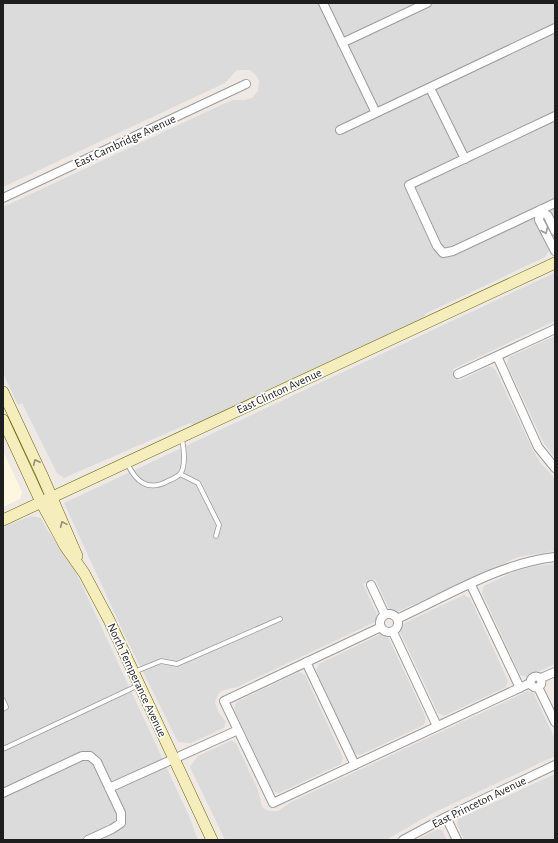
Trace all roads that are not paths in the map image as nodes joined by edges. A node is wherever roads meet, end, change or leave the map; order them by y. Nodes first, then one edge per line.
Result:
1 (323, 3) edge
2 (427, 3) edge
3 (555, 28) edge
4 (342, 43) junction
5 (246, 84) dead end
6 (430, 88) junction
7 (376, 113) junction
8 (555, 116) edge
9 (340, 130) dead end
10 (465, 159) junction
11 (3, 198) edge
12 (555, 203) edge
13 (540, 210) junction
14 (555, 231) edge
15 (555, 251) edge
16 (555, 263) edge
17 (555, 329) edge
18 (497, 356) junction
19 (458, 374) dead end
20 (3, 392) edge
21 (3, 420) edge
22 (181, 436) junction
23 (127, 462) junction
24 (555, 468) edge
25 (180, 474) junction
26 (52, 497) junction
27 (41, 502) junction
28 (3, 520) edge
29 (216, 536) dead end
30 (555, 557) edge
31 (84, 573) junction
32 (371, 585) dead end
33 (471, 585) junction
34 (385, 615) junction
35 (280, 619) dead end
36 (397, 620) junction
37 (381, 627) junction
38 (393, 632) junction
39 (306, 662) junction
40 (134, 672) junction
41 (555, 672) edge
42 (541, 678) junction
43 (530, 682) junction
44 (139, 685) junction
45 (538, 687) junction
46 (520, 688) junction
47 (3, 700) edge
48 (3, 709) edge
49 (555, 722) edge
50 (437, 726) junction
51 (238, 730) junction
52 (3, 749) edge
53 (173, 759) junction
54 (355, 765) junction
55 (555, 766) edge
56 (109, 788) junction
57 (187, 789) junction
58 (3, 793) edge
59 (446, 816) junction
60 (88, 840) edge
61 (205, 840) edge
62 (212, 840) edge
63 (404, 840) edge
64 (457, 840) edge

1 - 4 street
2 - 4 street
3 - 6 street
4 - 7 street
5 - 11 street, East Cambridge Avenue
6 - 7 street
6 - 10 street
7 - 9 street
8 - 10 street
10 - 13 street
12 - 13 street
13 - 14 street
13 -> 15 street
16 - 22 main road, East Clinton Avenue
17 - 18 street
18 - 19 street
18 - 24 street
26 -> 20 main road, North Temperance Avenue
21 - 27 main road, North Temperance Avenue
22 - 23 main road, East Clinton Avenue
22 - 25 lane
23 - 25 lane
23 - 26 main road, East Clinton Avenue
25 - 29 lane
26 - 27 main road, East Clinton Avenue
31 -> 26 main road, North Temperance Avenue
27 - 28 main road, East Clinton Avenue
27 - 31 main road, North Temperance Avenue
30 - 33 street
31 - 40 main road, North Temperance Avenue
32 - 34 street
33 - 36 street
33 - 46 street
34 - 36 street
34 - 37 street
35 - 40 lane
36 - 38 street
37 - 38 street
37 - 39 street
38 - 50 street
39 - 51 street
39 - 54 street
40 - 44 main road, North Temperance Avenue
41 - 42 street
42 - 43 street
42 - 45 street
43 - 45 street
43 - 46 street
44 - 52 lane
44 - 53 main road, North Temperance Avenue
45 - 49 street
46 - 50 street
47 - 48 lane
50 - 54 street
51 - 53 street
51 - 54 street
53 - 56 street
53 - 57 main road, North Temperance Avenue
55 - 59 street, East Princeton Avenue
56 - 58 street
56 - 60 street
57 - 61 main road, North Temperance Avenue
57 - 62 main road, North Temperance Avenue
59 - 63 street, East Princeton Avenue
59 - 64 street

